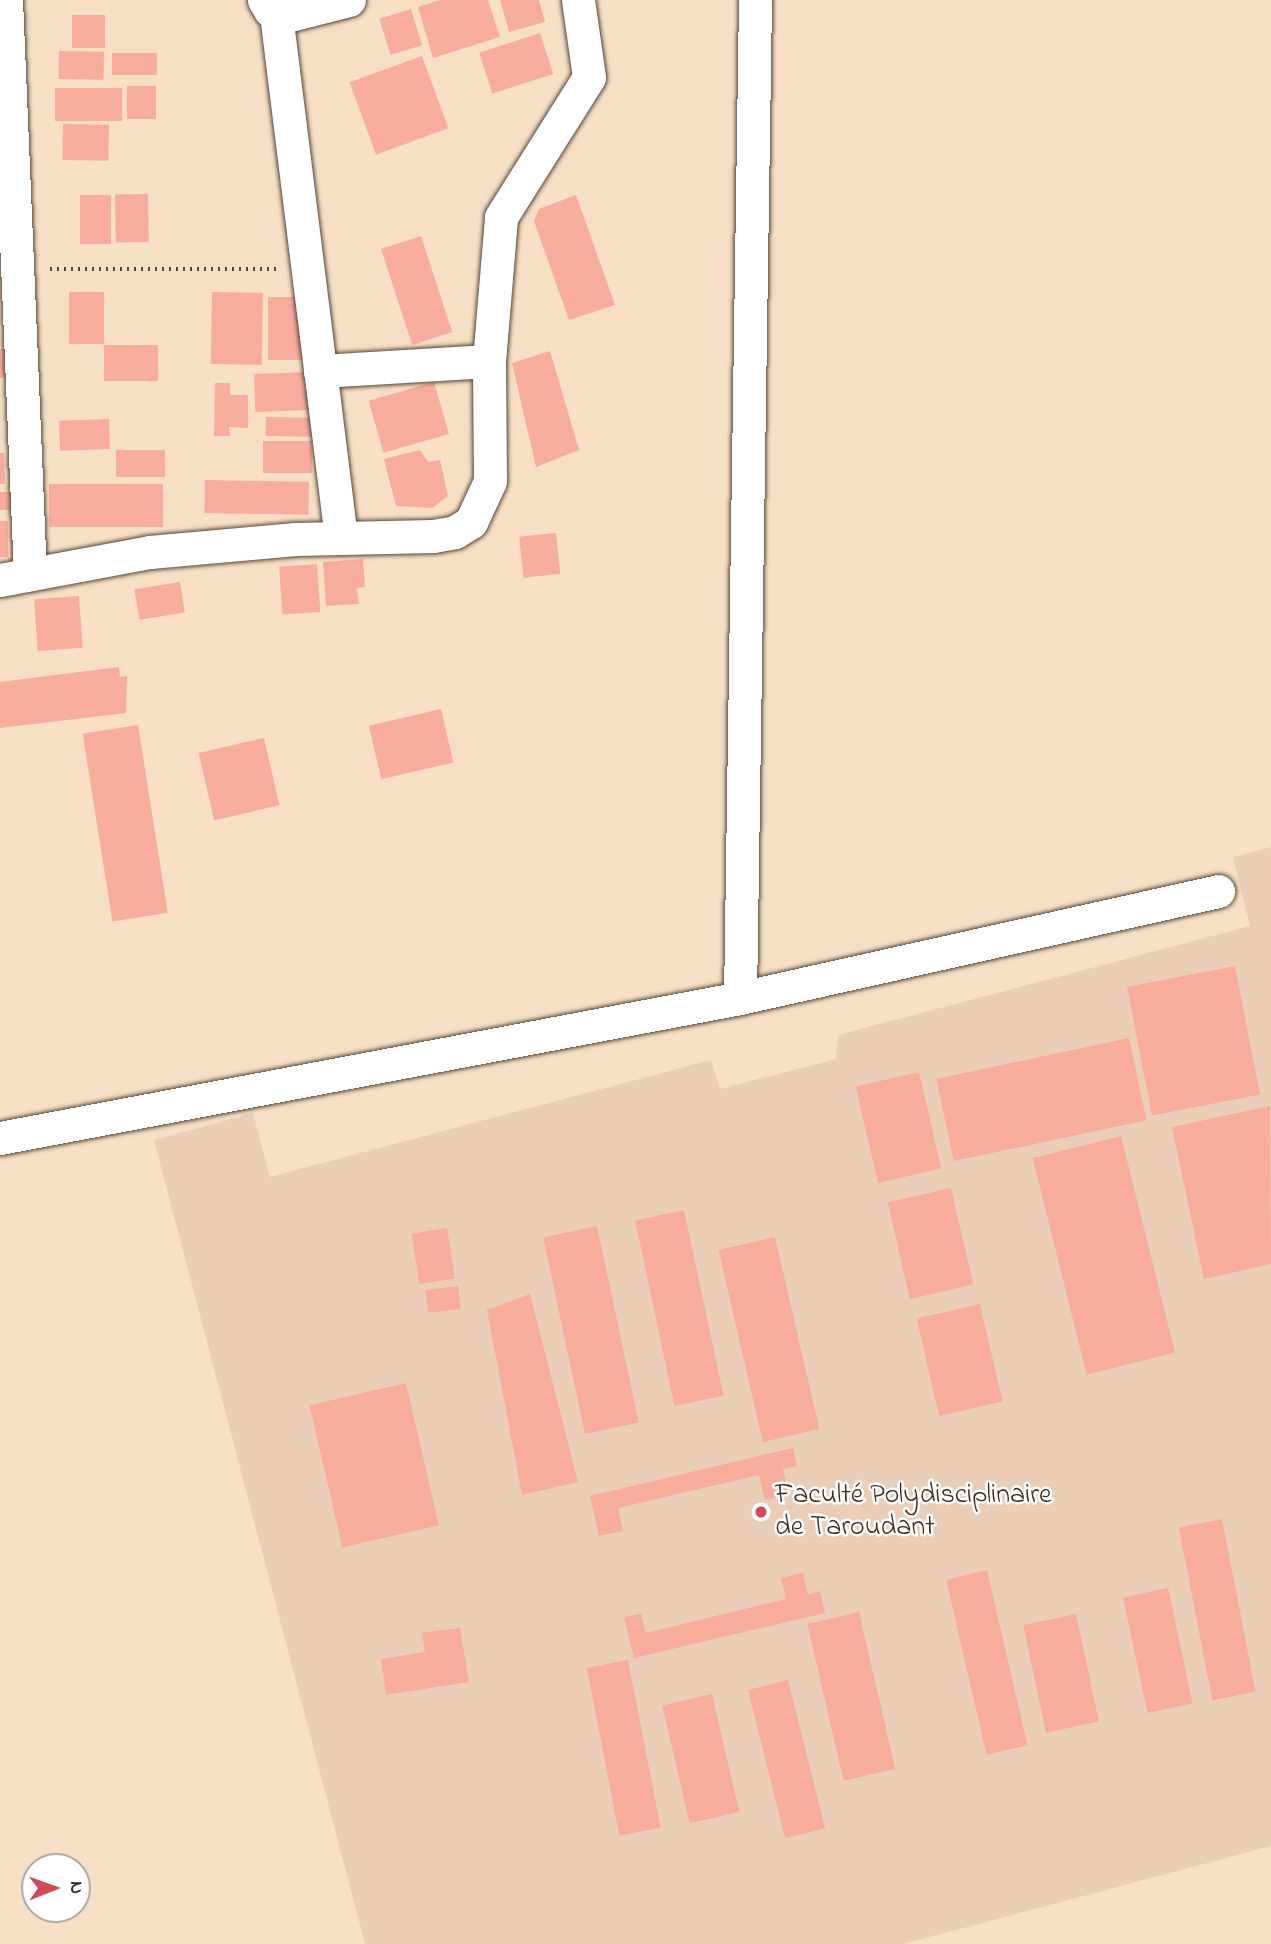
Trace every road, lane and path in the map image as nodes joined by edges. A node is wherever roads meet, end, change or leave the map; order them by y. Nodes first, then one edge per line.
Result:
1 (6, 0) edge
2 (349, 0) edge
3 (578, 0) edge
4 (755, 0) edge
5 (270, 7) edge
6 (17, 269) junction
7 (308, 270) junction
8 (489, 361) junction
9 (320, 371) junction
10 (341, 538) junction
11 (15, 577) edge
12 (1218, 891) dead end
13 (740, 998) junction
14 (0, 1138) edge

1 - 6 street
2 - 5 street
3 - 8 street
4 - 13 street
5 - 7 street
6 - 7 path
6 - 11 street
7 - 9 street
8 - 9 street
8 - 10 street
9 - 10 street
10 - 11 street
12 - 13 street
13 - 14 street

